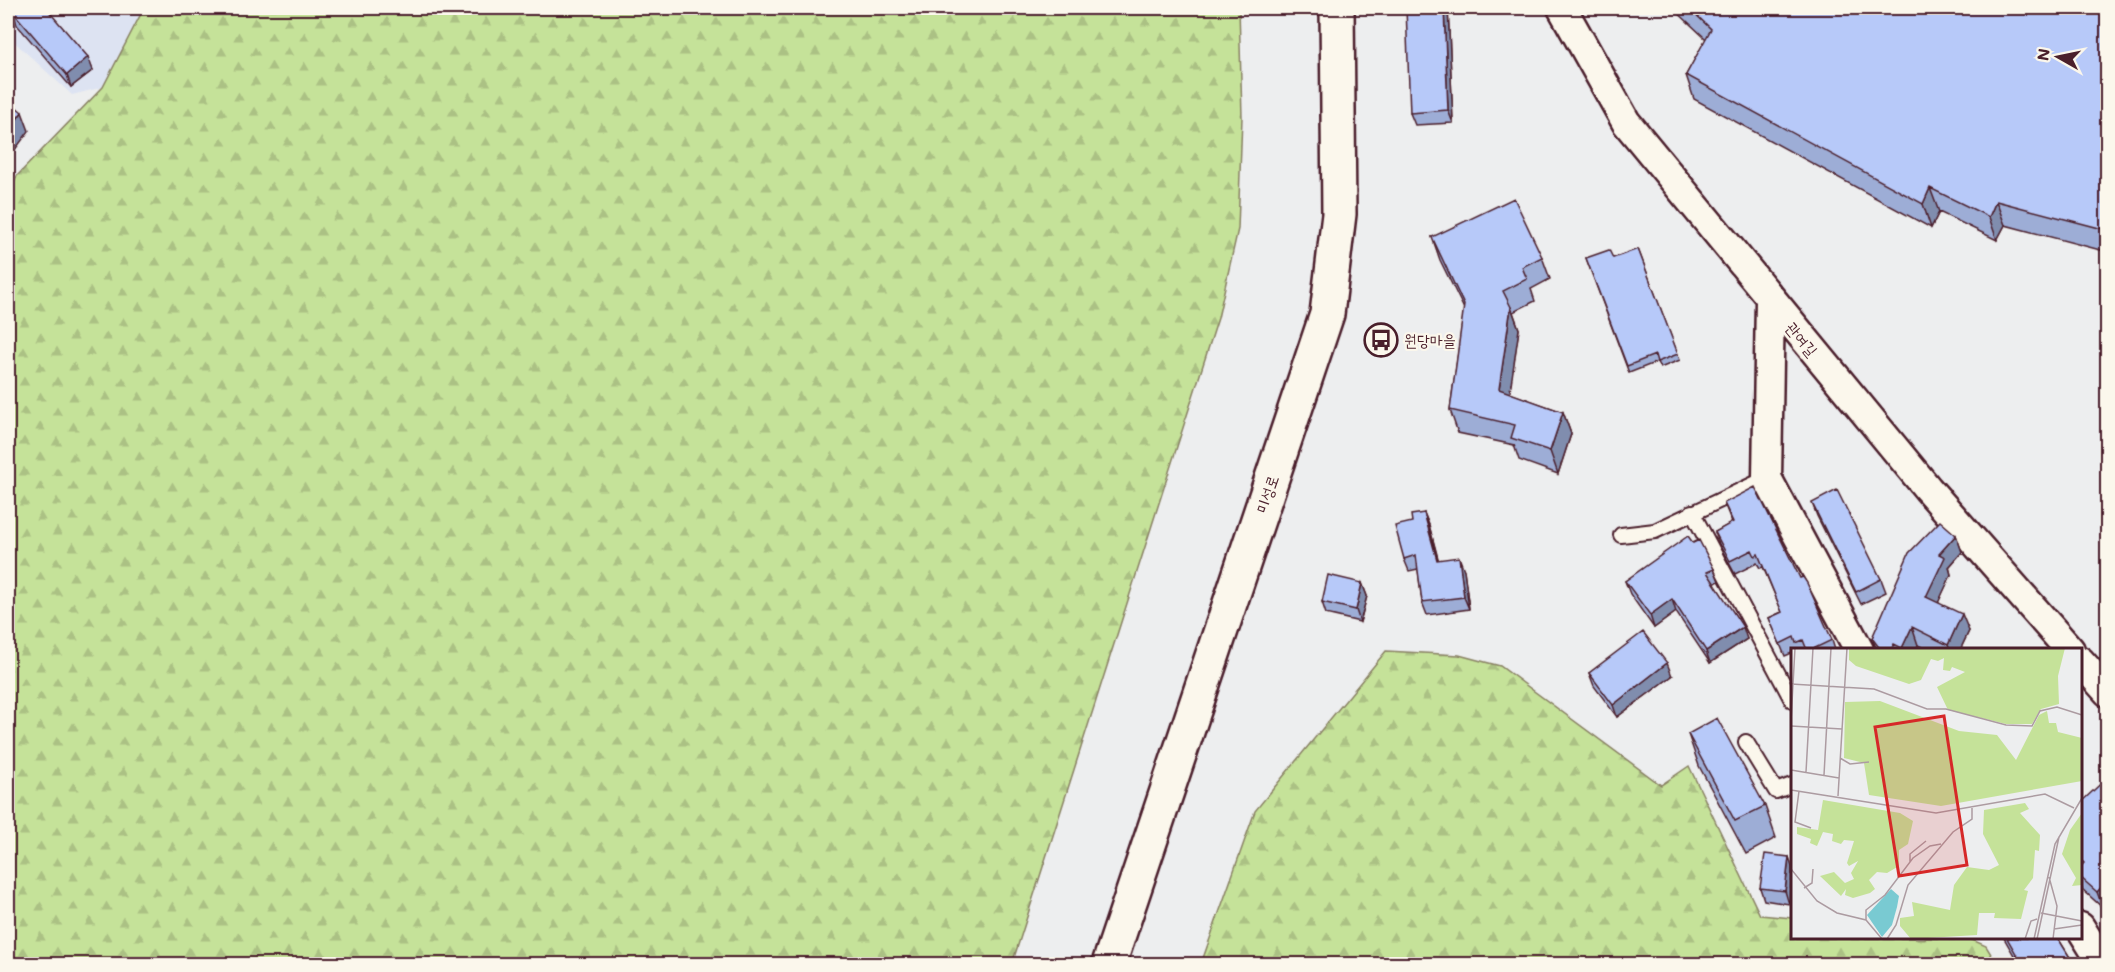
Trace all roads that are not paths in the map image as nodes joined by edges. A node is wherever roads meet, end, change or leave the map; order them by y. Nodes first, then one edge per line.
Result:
1 (1337, 8) edge
2 (1562, 8) edge
3 (1770, 300) junction
4 (1767, 478) junction
5 (1692, 512) junction
6 (1621, 535) dead end
7 (1858, 648) edge
8 (2068, 648) edge
9 (2082, 663) edge
10 (2108, 692) edge
11 (1791, 698) edge
12 (1746, 742) dead end
13 (1791, 785) edge
14 (2082, 930) edge
15 (1109, 964) edge
16 (2103, 964) edge

1 - 15 street, 미성로
2 - 3 street, 관여길
3 - 4 street
3 - 8 street, 관여길
4 - 5 lane
4 - 7 street
5 - 6 lane
5 - 11 lane
9 - 10 street
12 - 13 lane
14 - 16 street

